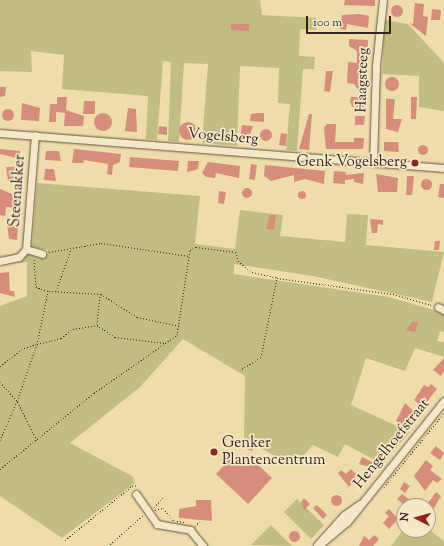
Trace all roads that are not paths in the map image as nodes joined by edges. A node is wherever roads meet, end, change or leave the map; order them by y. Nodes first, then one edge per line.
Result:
1 (383, 0) edge
2 (0, 133) edge
3 (35, 135) junction
4 (373, 162) junction
5 (444, 168) edge
6 (30, 250) junction
7 (42, 254) road end
8 (0, 261) edge
9 (444, 401) edge
10 (136, 494) dead end
11 (203, 546) edge
12 (317, 546) edge

1 - 4 street, Haagsteeg
2 - 3 street, Vogelsberg
3 - 4 street, Vogelsberg
3 - 6 street, Steenakker
4 - 5 street, Vogelsberg
6 - 7 street
6 - 8 street, Steenakker
9 - 12 street, Hengelhoefstraat
10 - 11 street

